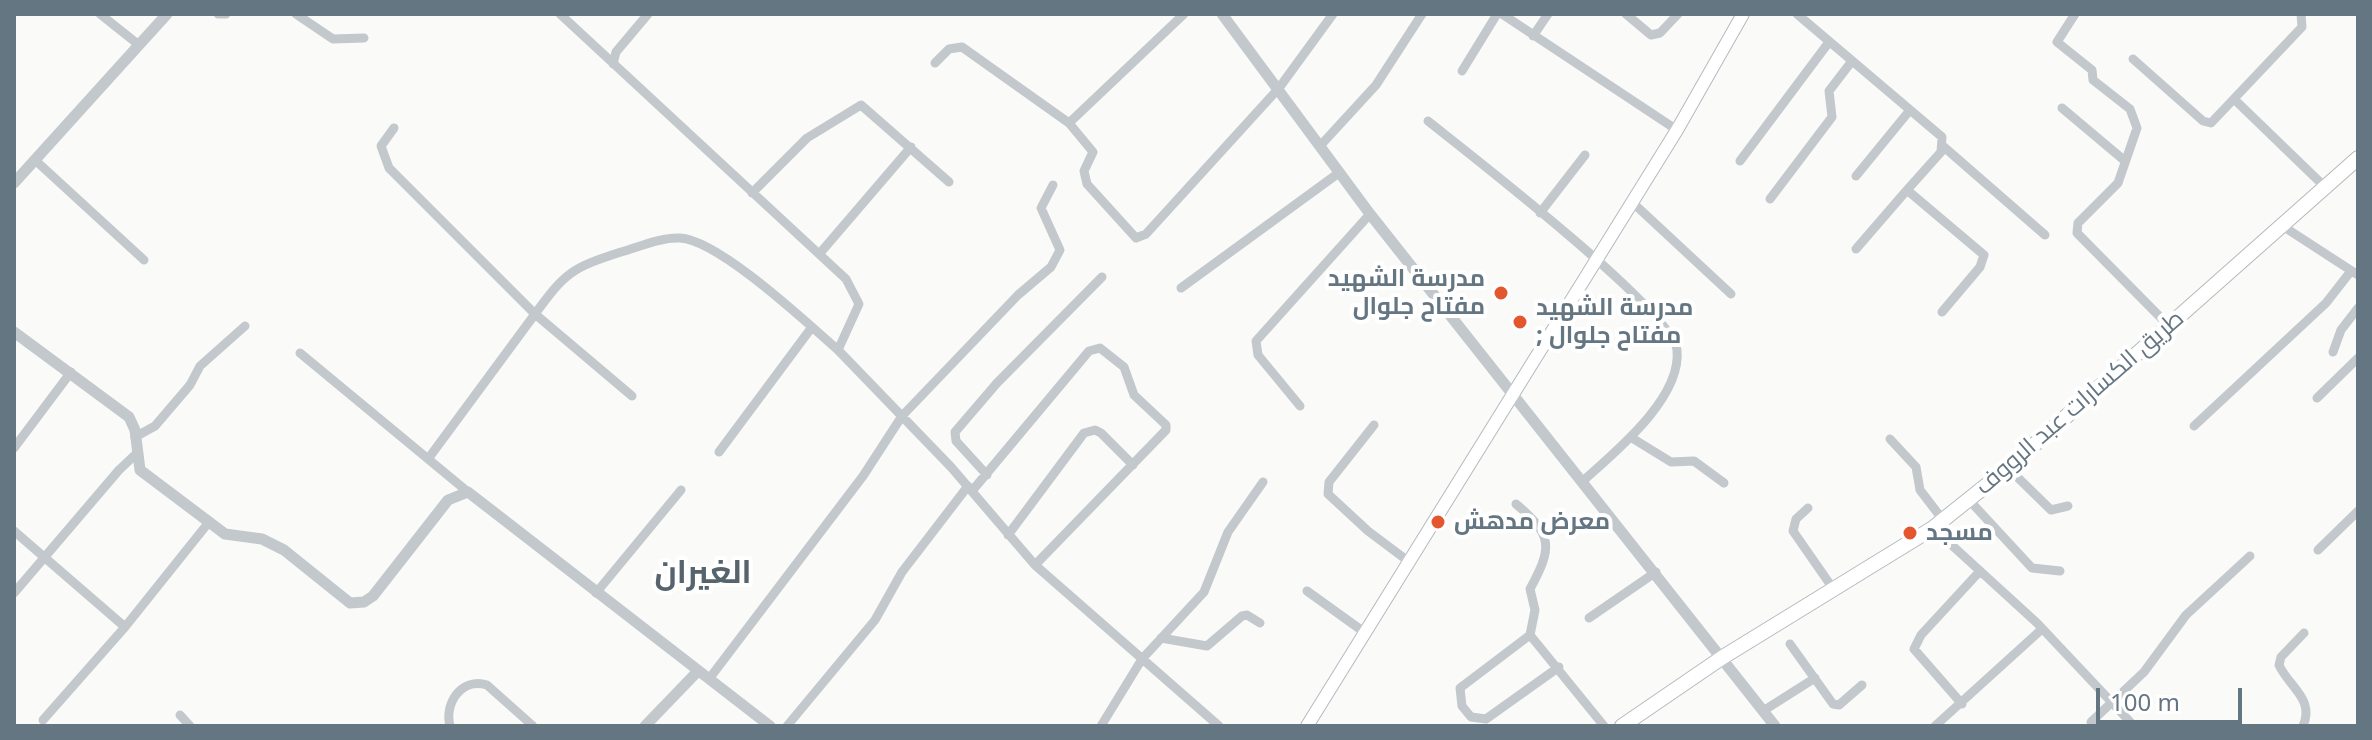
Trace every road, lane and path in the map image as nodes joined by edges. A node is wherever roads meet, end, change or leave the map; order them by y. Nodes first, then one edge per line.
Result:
1 (100, 14) edge
2 (167, 14) edge
3 (218, 14) edge
4 (226, 14) edge
5 (296, 14) edge
6 (560, 14) edge
7 (648, 14) edge
8 (1184, 14) edge
9 (1222, 14) edge
10 (1333, 14) edge
11 (1422, 14) edge
12 (1500, 14) edge
13 (1548, 14) edge
14 (1626, 14) edge
15 (1678, 14) edge
16 (1797, 14) edge
17 (2075, 14) edge
18 (2301, 14) edge
19 (1738, 16) edge
20 (1533, 36) junction
21 (364, 38) dead end
22 (1829, 42) junction
23 (139, 45) junction
24 (2133, 59) dead end
25 (1852, 61) junction
26 (935, 63) dead end
27 (613, 64) junction
28 (1462, 71) dead end
29 (1279, 88) junction
30 (2235, 100) junction
31 (2062, 108) dead end
32 (1910, 110) junction
33 (1428, 121) dead end
34 (1069, 123) junction
35 (394, 128) dead end
36 (1677, 130) junction
37 (1320, 146) junction
38 (911, 147) junction
39 (1944, 147) junction
40 (1585, 155) dead end
41 (2358, 158) edge
42 (35, 160) junction
43 (1740, 161) dead end
44 (2125, 161) junction
45 (1340, 172) junction
46 (1856, 176) dead end
47 (949, 182) dead end
48 (14, 183) edge
49 (1053, 185) dead end
50 (2325, 187) junction
51 (1907, 190) junction
52 (752, 193) junction
53 (1770, 199) dead end
54 (1632, 202) junction
55 (1540, 213) junction
56 (1370, 214) junction
57 (2281, 225) junction
58 (2045, 235) dead end
59 (1856, 249) dead end
60 (821, 252) junction
61 (1595, 259) junction
62 (144, 260) dead end
63 (2354, 273) edge
64 (1102, 277) dead end
65 (1181, 288) dead end
66 (1731, 294) dead end
67 (2358, 308) edge
68 (1942, 312) dead end
69 (535, 314) junction
70 (245, 326) dead end
71 (2169, 326) junction
72 (812, 327) junction
73 (14, 332) edge
74 (838, 350) junction
75 (2333, 352) dead end
76 (300, 353) dead end
77 (2358, 358) edge
78 (71, 372) junction
79 (1512, 394) junction
80 (632, 396) dead end
81 (2317, 398) dead end
82 (1300, 406) dead end
83 (902, 416) junction
84 (1374, 425) dead end
85 (2194, 426) dead end
86 (135, 437) junction
87 (1632, 438) junction
88 (1890, 439) dead end
89 (14, 448) edge
90 (719, 452) dead end
91 (136, 454) junction
92 (428, 459) junction
93 (1133, 465) junction
94 (2008, 468) junction
95 (987, 475) junction
96 (1584, 480) junction
97 (1263, 482) dead end
98 (1724, 483) dead end
99 (970, 488) junction
100 (681, 490) dead end
101 (468, 492) junction
102 (1969, 500) junction
103 (1516, 504) dead end
104 (2068, 506) dead end
105 (1808, 508) dead end
106 (2358, 511) edge
107 (209, 522) junction
108 (1938, 524) junction
109 (14, 531) edge
110 (1008, 535) junction
111 (2318, 550) dead end
112 (2250, 556) dead end
113 (47, 557) junction
114 (1408, 561) junction
115 (1035, 565) junction
116 (1980, 571) junction
117 (2060, 571) dead end
118 (1656, 572) junction
119 (1834, 590) junction
120 (1307, 591) dead end
121 (14, 593) edge
122 (596, 593) junction
123 (1589, 618) dead end
124 (1260, 623) dead end
125 (125, 627) junction
126 (2042, 629) junction
127 (1364, 632) junction
128 (2304, 633) dead end
129 (1530, 635) junction
130 (1161, 638) junction
131 (1790, 644) dead end
132 (1723, 657) junction
133 (1142, 659) junction
134 (1559, 667) junction
135 (698, 671) junction
136 (1815, 678) junction
137 (709, 679) junction
138 (1862, 685) dead end
139 (1962, 704) junction
140 (2110, 704) junction
141 (1763, 711) junction
142 (180, 715) dead end
143 (43, 720) dead end
144 (2091, 722) dead end
145 (1771, 725) edge
146 (190, 726) edge
147 (450, 726) edge
148 (533, 726) edge
149 (645, 726) edge
150 (770, 726) edge
151 (787, 726) edge
152 (1101, 726) edge
153 (1219, 726) edge
154 (1307, 726) edge
155 (1604, 726) edge
156 (1622, 726) edge
157 (1935, 726) edge
158 (2134, 726) edge
159 (2303, 726) edge

1 - 23 street
2 - 23 street
3 - 4 street
5 - 21 street
6 - 27 street
7 - 27 street
8 - 34 street
9 - 29 street
10 - 29 street
11 - 37 street
12 - 20 street
12 - 28 street
13 - 20 street
14 - 15 street
16 - 22 street
17 - 44 street
18 - 30 street
19 - 36 main road
20 - 36 street
22 - 25 street
22 - 43 street
23 - 42 street
24 - 30 street
25 - 32 street
25 - 53 street
26 - 34 street
27 - 52 street
29 - 34 street
29 - 37 street
30 - 50 street
31 - 44 street
32 - 39 street
32 - 46 street
33 - 55 street
35 - 69 street
36 - 54 main road
37 - 45 street
38 - 47 street
38 - 52 street
38 - 60 street
39 - 51 street
39 - 58 street
40 - 55 street
41 - 50 main road, طريق الكسارات عبد الرووف
42 - 48 street
42 - 62 street
44 - 71 street
45 - 56 street
45 - 65 street
49 - 83 street
50 - 57 main road, طريق الكسارات عبد الرووف
51 - 59 street
51 - 68 street
52 - 60 street
54 - 61 main road
54 - 66 street
55 - 61 street
56 - 79 street
56 - 82 street
57 - 63 street
57 - 71 main road, طريق الكسارات عبد الرووف
60 - 74 street
61 - 79 main road
61 - 87 street
63 - 85 street
64 - 95 street
67 - 75 street
69 - 72 street
69 - 80 street
69 - 92 street
70 - 86 street
71 - 94 main road, طريق الكسارات عبد الرووف
72 - 74 street
72 - 90 street
73 - 78 street
74 - 83 street
76 - 92 street
77 - 81 street
78 - 86 street
78 - 89 street
79 - 96 street
79 - 114 main road
83 - 99 street
83 - 137 street
84 - 114 street
86 - 91 street
87 - 96 street
87 - 98 street
88 - 108 street
91 - 107 street
91 - 113 street
92 - 101 street
93 - 95 street
93 - 110 street
93 - 115 street
94 - 102 main road, طريق الكسارات عبد الرووف
94 - 104 street
95 - 99 street
96 - 118 street
97 - 130 street
99 - 110 street
99 - 151 street
100 - 122 street
101 - 107 street
101 - 122 street
102 - 108 main road, طريق الكسارات عبد الرووف
102 - 117 street
103 - 129 street
105 - 119 street
106 - 111 street
107 - 125 street
108 - 116 street
108 - 119 main road, طريق الكسارات عبد الرووف
109 - 113 street
110 - 115 street
112 - 140 street
113 - 121 street
113 - 125 street
114 - 127 main road
115 - 133 street
116 - 126 street
116 - 139 street
118 - 123 street
118 - 132 street
119 - 132 main road, طريق الكسارات عبد الرووف
120 - 127 street
122 - 135 street
124 - 130 street
125 - 143 street
126 - 139 street
126 - 140 street
127 - 154 main road
128 - 159 street
129 - 134 street
129 - 134 street
130 - 133 street
131 - 136 street
132 - 141 street
132 - 156 main road, طريق الكسارات عبد الرووف
133 - 152 street
133 - 153 street
134 - 155 street
135 - 137 street
135 - 149 street
136 - 138 street
136 - 141 street
137 - 150 street
139 - 157 street
140 - 144 street
140 - 158 street
141 - 145 street
142 - 146 street
147 - 148 street

